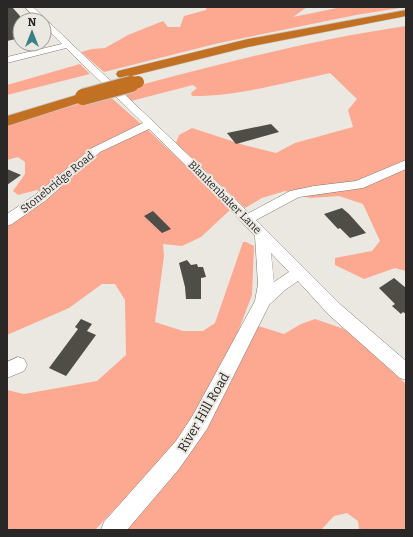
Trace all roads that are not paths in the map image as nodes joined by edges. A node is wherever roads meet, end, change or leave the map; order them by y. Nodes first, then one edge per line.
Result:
1 (406, 13) edge
2 (406, 22) edge
3 (52, 30) edge
4 (68, 45) junction
5 (7, 60) edge
6 (81, 92) junction
7 (7, 107) edge
8 (7, 121) edge
9 (151, 124) junction
10 (406, 164) edge
11 (248, 219) junction
12 (7, 221) edge
13 (262, 234) junction
14 (299, 274) junction
15 (263, 301) junction
16 (406, 372) edge
17 (112, 530) edge

1 - 6 highway
2 - 6 highway, bridge
3 - 4 street, Blankenbaker Lane
4 - 5 street
4 - 9 street, Blankenbaker Lane
6 - 7 highway
6 - 8 highway
9 - 11 street, Blankenbaker Lane
9 - 12 street, Stonebridge Road
10 - 11 street
11 - 13 street, Blankenbaker Lane
13 - 14 street, Blankenbaker Lane
13 - 15 street, River Hill Road
14 - 15 street, River Hill Road
14 - 16 street, Blankenbaker Lane
15 - 17 street, River Hill Road

